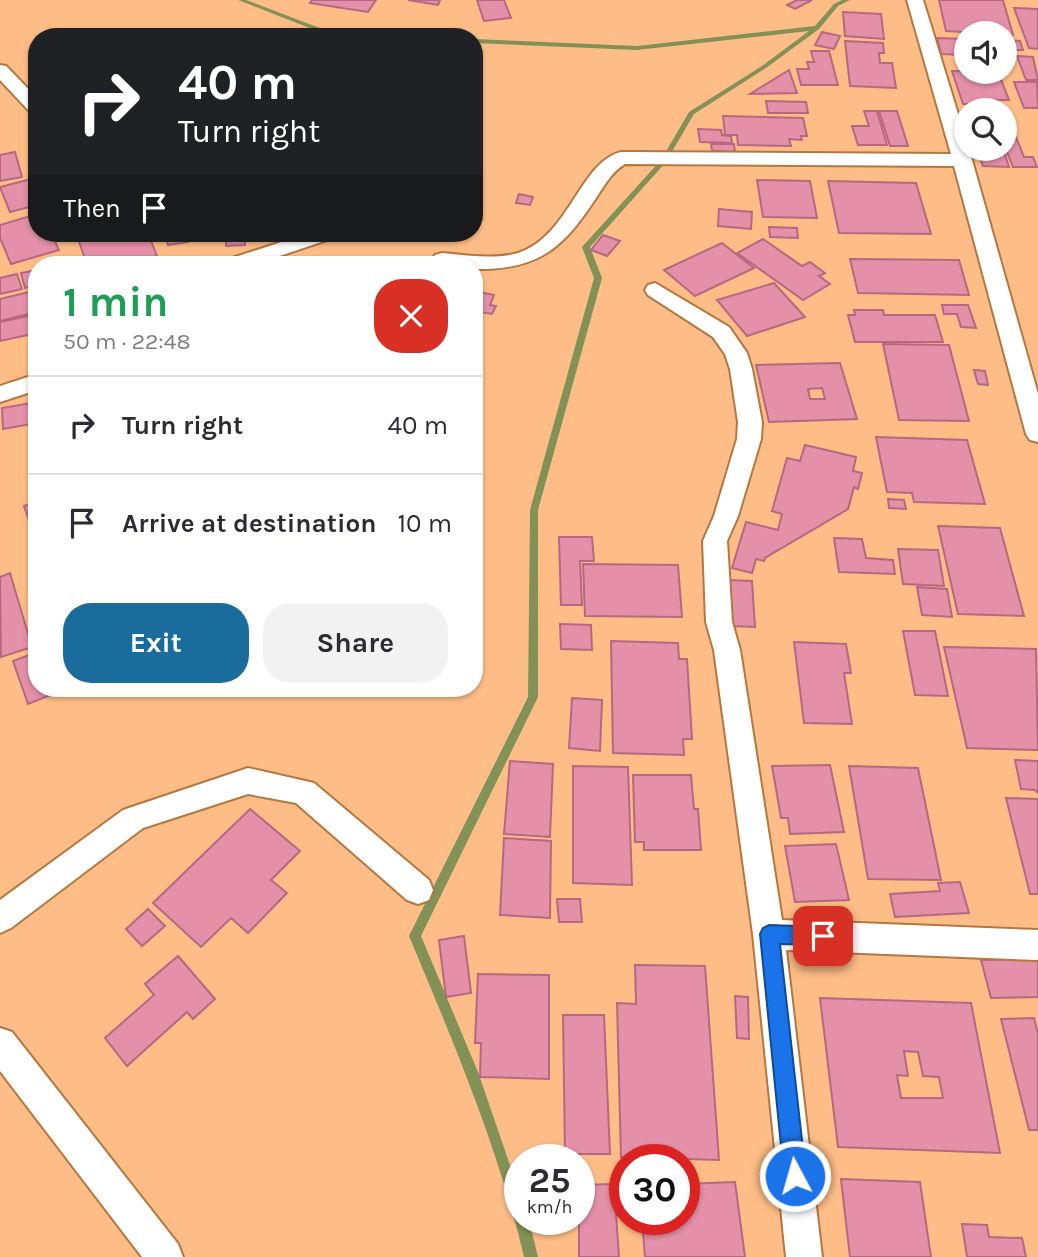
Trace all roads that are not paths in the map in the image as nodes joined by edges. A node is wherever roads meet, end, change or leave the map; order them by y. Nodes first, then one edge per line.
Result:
1 (915, 0) edge
2 (0, 70) edge
3 (28, 100) edge
4 (954, 130) edge
5 (954, 160) edge
6 (963, 161) edge
7 (302, 242) edge
8 (260, 256) edge
9 (483, 263) edge
10 (655, 290) dead end
11 (28, 385) edge
12 (0, 394) edge
13 (1038, 434) edge
14 (418, 890) dead end
15 (0, 918) edge
16 (769, 934) junction
17 (1038, 945) edge
18 (0, 1044) edge
19 (165, 1257) edge
20 (804, 1257) edge

1 - 4 street
2 - 3 street
5 - 9 street
6 - 13 street
7 - 8 street
10 - 16 street
11 - 12 street
14 - 15 street
16 - 17 street
16 - 20 street
18 - 19 street

